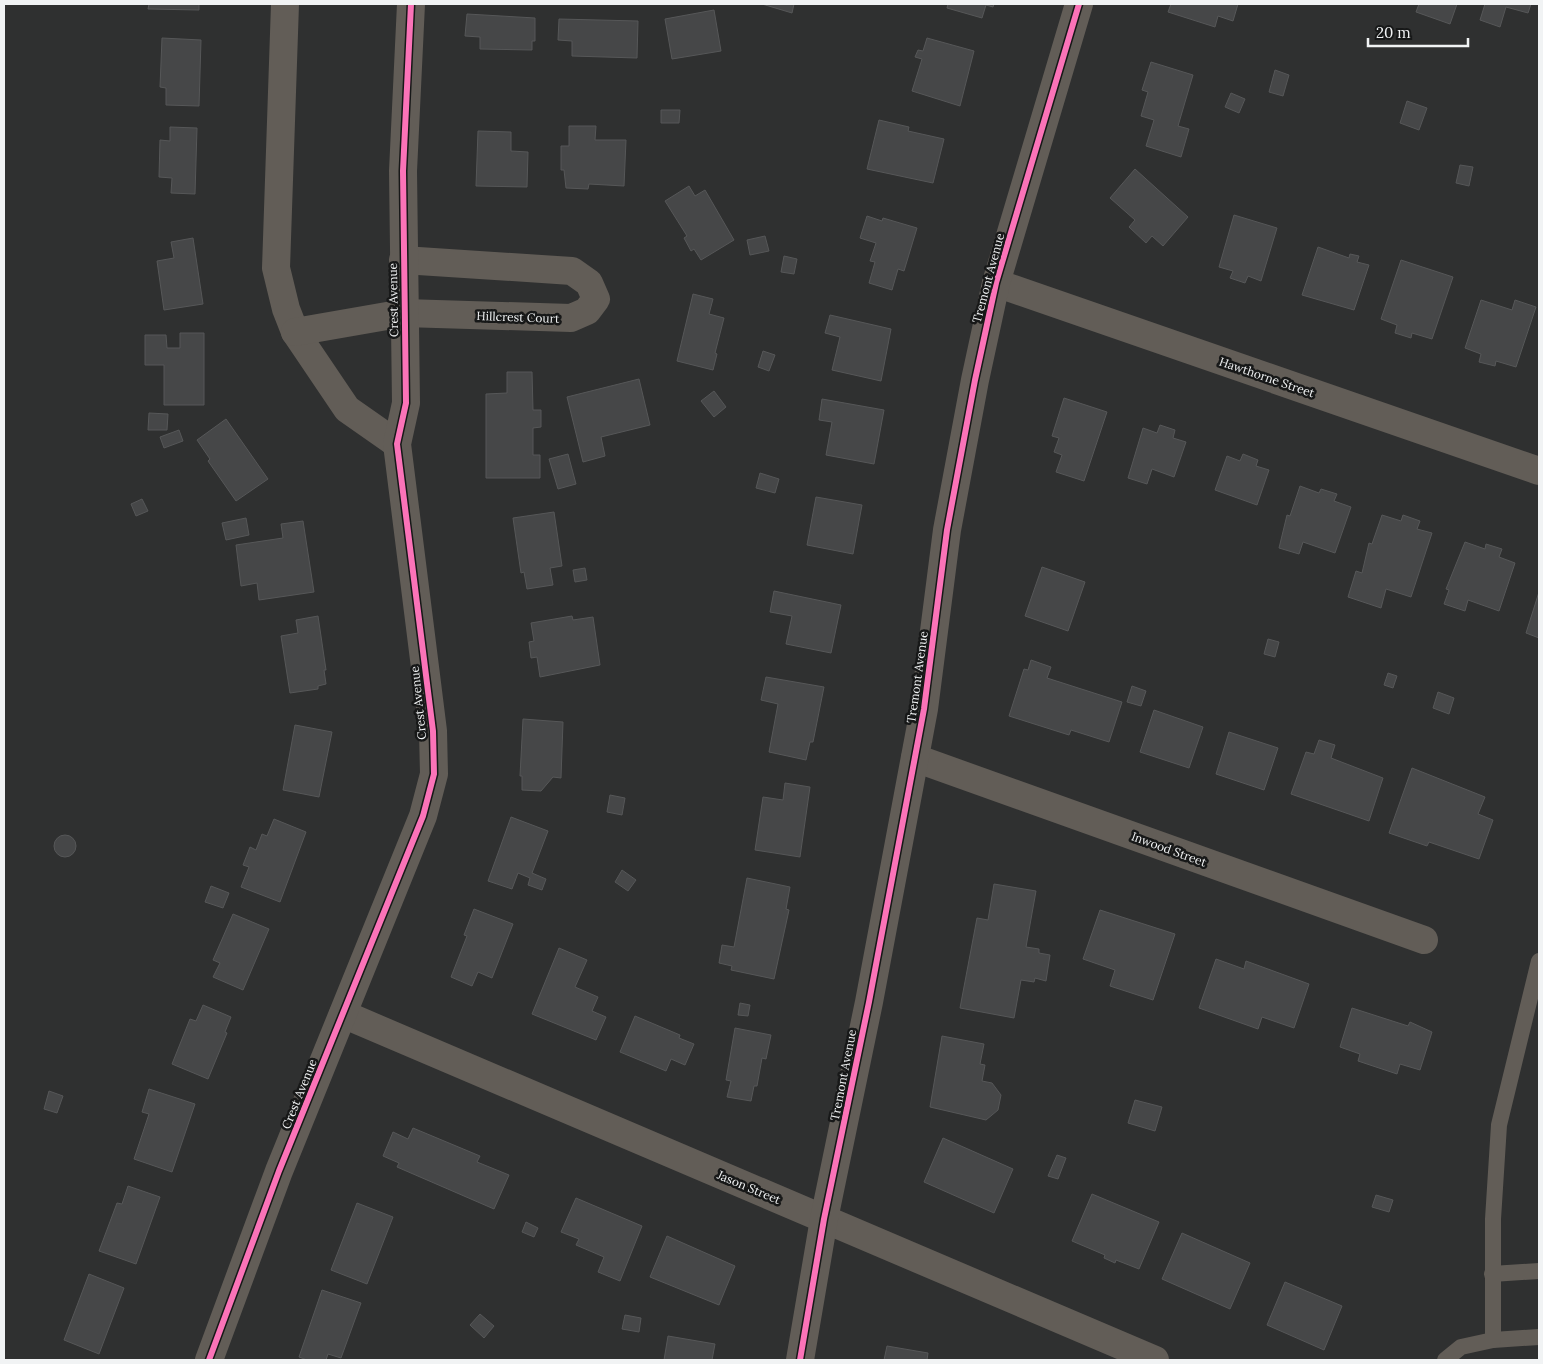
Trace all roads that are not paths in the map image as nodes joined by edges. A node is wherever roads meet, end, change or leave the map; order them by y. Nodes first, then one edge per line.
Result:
1 (285, 4) edge
2 (411, 4) edge
3 (1079, 4) edge
4 (403, 260) junction
5 (996, 283) junction
6 (404, 313) junction
7 (295, 332) junction
8 (397, 444) junction
9 (1539, 471) edge
10 (915, 758) junction
11 (1424, 940) dead end
12 (1539, 961) edge
13 (344, 1014) junction
14 (824, 1219) junction
15 (1539, 1271) edge
16 (1492, 1274) junction
17 (1539, 1337) edge
18 (1493, 1340) junction
19 (209, 1360) edge
20 (800, 1360) edge
21 (1155, 1360) edge
22 (1445, 1360) edge

1 - 7 street
2 - 4 street, Crest Avenue
3 - 5 street, Tremont Avenue
4 - 6 street, Crest Avenue
4 - 6 street, Hillcrest Court
5 - 9 street, Hawthorne Street
5 - 10 street, Tremont Avenue
6 - 7 street
6 - 8 street, Crest Avenue
7 - 8 street
8 - 13 street, Crest Avenue
10 - 11 street, Inwood Street
10 - 14 street, Tremont Avenue
12 - 16 lane
13 - 14 street, Jason Street
13 - 19 street, Crest Avenue
14 - 20 street, Tremont Avenue
14 - 21 street, Jason Street
15 - 16 lane
16 - 18 lane
17 - 18 lane
18 - 22 lane

